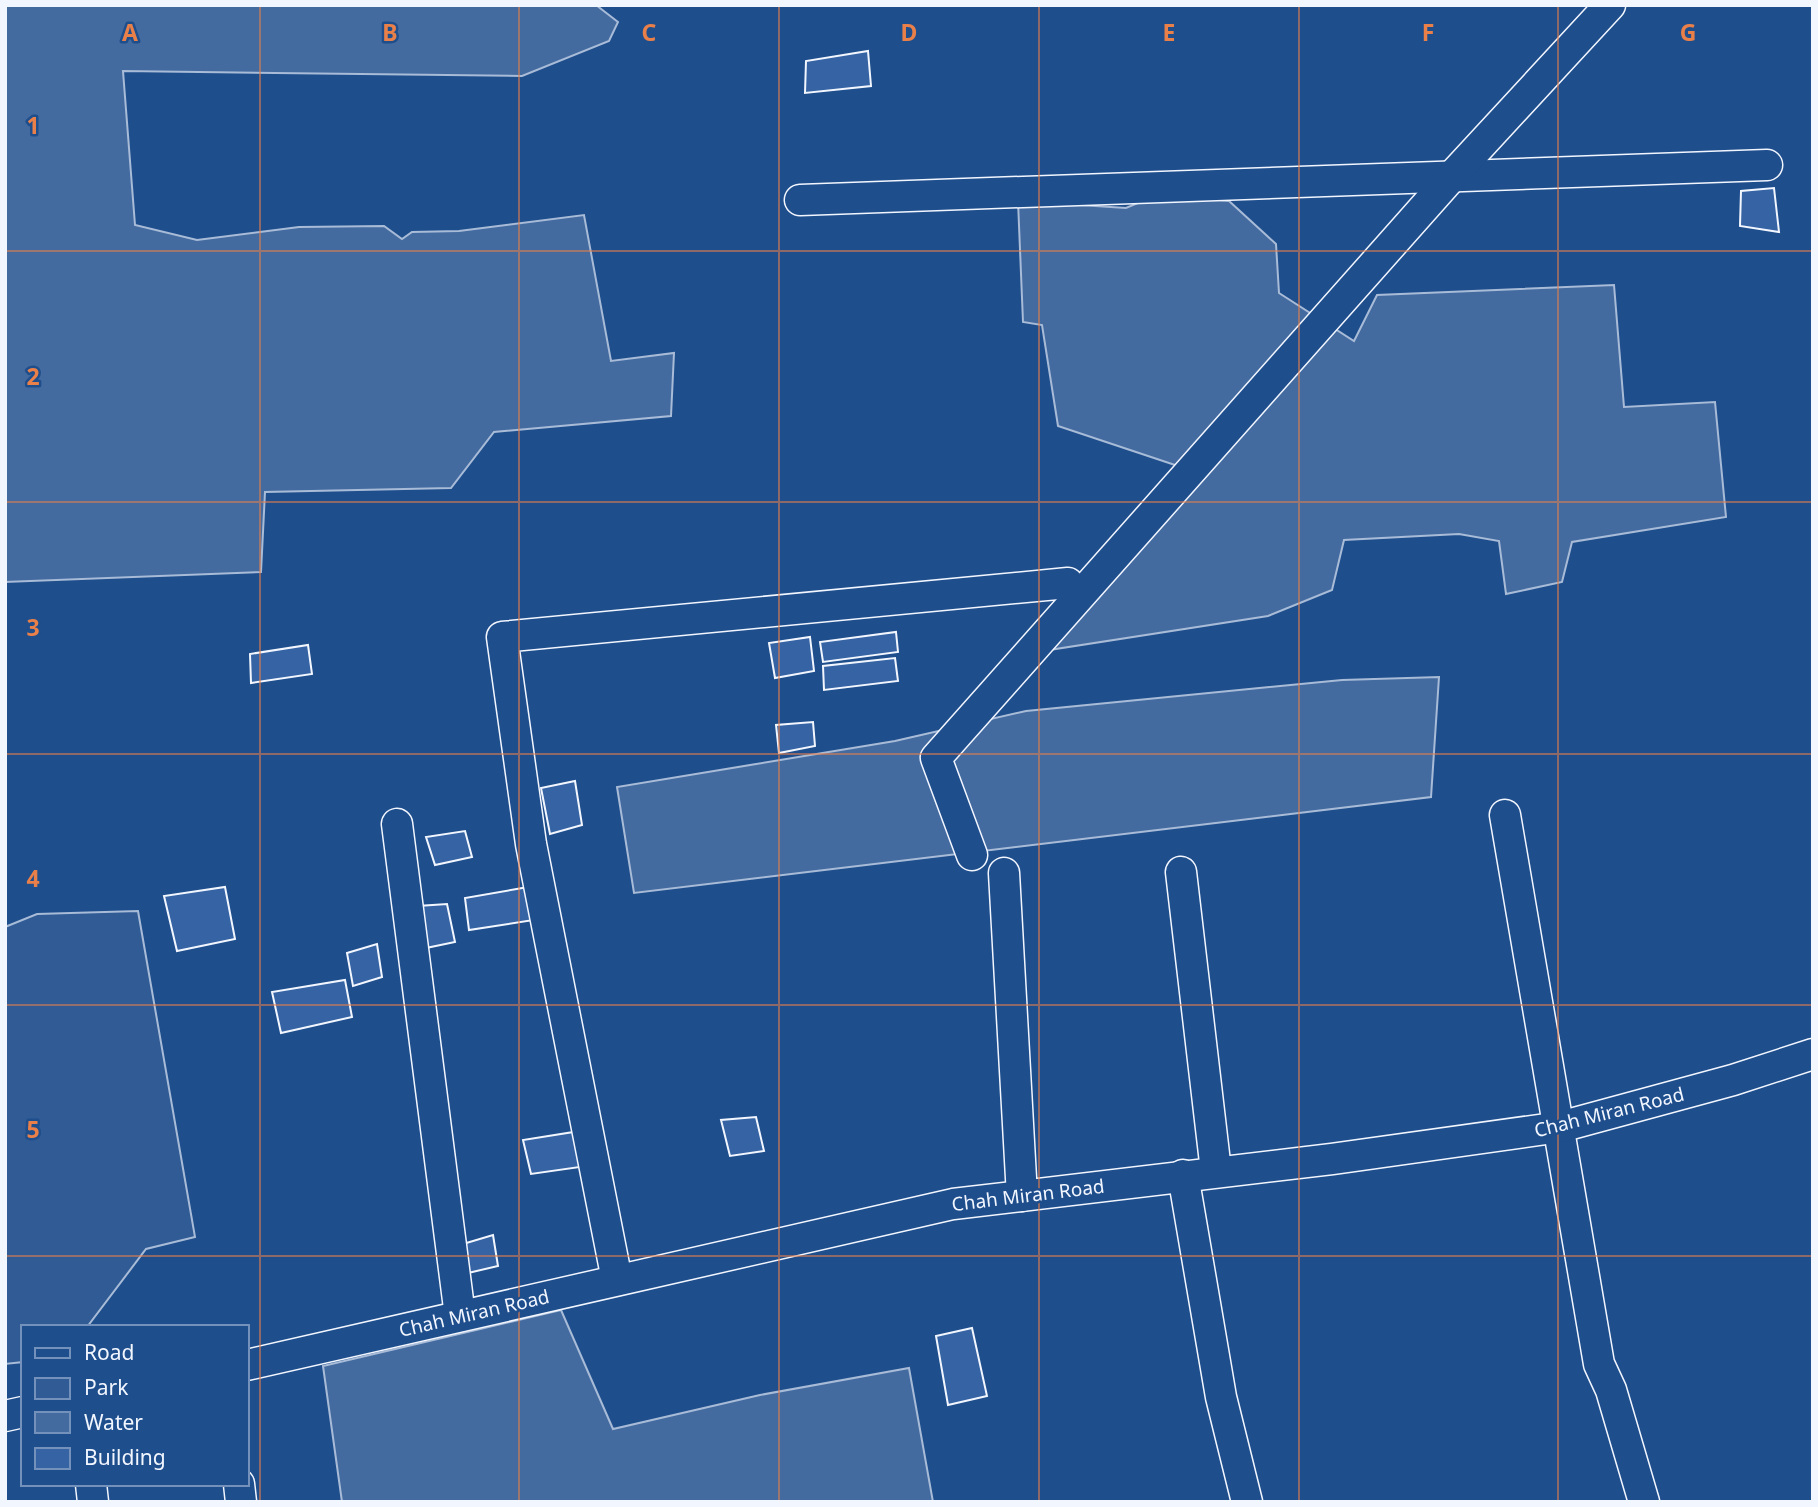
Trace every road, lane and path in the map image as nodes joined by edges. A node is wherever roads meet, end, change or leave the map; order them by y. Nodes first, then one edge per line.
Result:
1 (1610, 5) edge
2 (1767, 165) dead end
3 (1454, 174) junction
4 (800, 200) dead end
5 (1068, 583) dead end
6 (1505, 815) dead end
7 (397, 824) dead end
8 (972, 855) dead end
9 (1181, 872) dead end
10 (1004, 873) dead end
11 (1813, 1054) edge
12 (1560, 1127) junction
13 (1216, 1171) junction
14 (1183, 1175) junction
15 (1022, 1196) junction
16 (617, 1280) junction
17 (460, 1316) junction
18 (248, 1364) edge
19 (1247, 1502) edge
20 (1644, 1502) edge

1 - 3 street
2 - 3 street
3 - 4 street
3 - 8 street
5 - 16 street
6 - 12 street
7 - 17 street
9 - 13 street
10 - 15 street
11 - 12 street, Chah Miran Road
12 - 13 street, Chah Miran Road
12 - 20 street
13 - 14 street, Chah Miran Road
14 - 15 street, Chah Miran Road
14 - 19 street
15 - 16 street, Chah Miran Road
16 - 17 street, Chah Miran Road
17 - 18 street, Chah Miran Road

